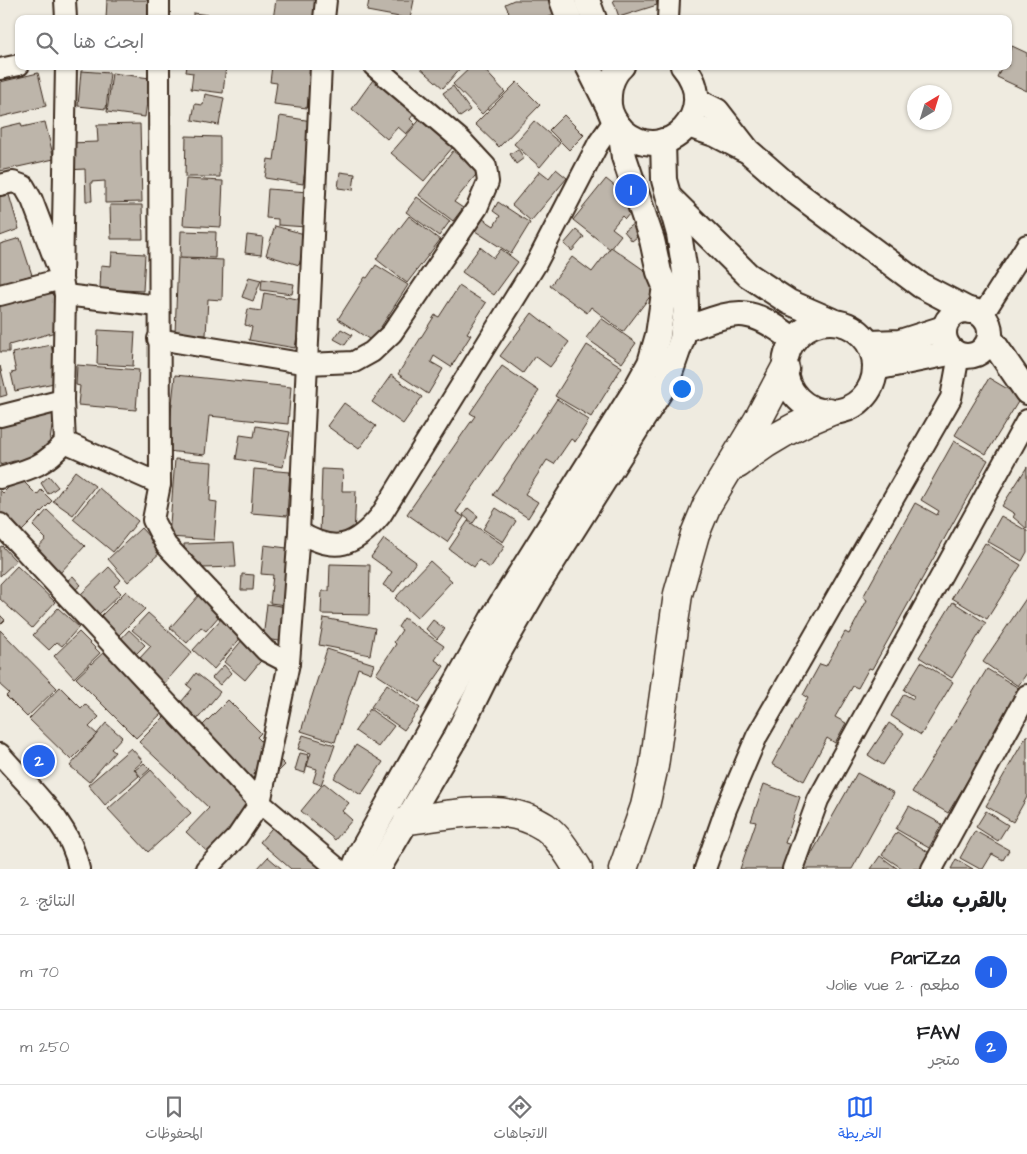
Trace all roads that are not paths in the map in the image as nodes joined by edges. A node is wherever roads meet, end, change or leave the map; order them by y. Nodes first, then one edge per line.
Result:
1 (65, 0) edge
2 (159, 0) edge
3 (326, 0) edge
4 (562, 0) edge
5 (587, 0) edge
6 (66, 15) edge
7 (159, 15) edge
8 (324, 15) edge
9 (568, 15) edge
10 (593, 15) edge
11 (15, 66) edge
12 (0, 69) edge
13 (66, 70) edge
14 (159, 70) edge
15 (321, 70) edge
16 (379, 70) edge
17 (590, 70) edge
18 (618, 70) edge
19 (686, 70) edge
20 (697, 101) junction
21 (614, 118) junction
22 (688, 125) junction
23 (663, 141) junction
24 (748, 151) junction
25 (0, 185) edge
26 (669, 197) junction
27 (1027, 245) edge
28 (920, 285) junction
29 (64, 287) junction
30 (0, 295) edge
31 (158, 306) junction
32 (835, 322) junction
33 (980, 322) junction
34 (946, 325) junction
35 (683, 330) junction
36 (158, 338) junction
37 (794, 340) junction
38 (869, 343) junction
39 (956, 354) junction
40 (306, 364) junction
41 (875, 368) junction
42 (785, 369) junction
43 (1027, 392) edge
44 (63, 400) junction
45 (829, 412) junction
46 (0, 416) edge
47 (1027, 420) edge
48 (65, 442) junction
49 (723, 476) junction
50 (0, 478) edge
51 (160, 484) junction
52 (0, 524) edge
53 (298, 532) junction
54 (289, 663) junction
55 (1027, 695) edge
56 (0, 754) edge
57 (260, 803) junction
58 (408, 820) junction
59 (79, 869) edge
60 (206, 869) edge
61 (338, 869) edge
62 (354, 869) edge
63 (378, 869) edge
64 (578, 869) edge
65 (623, 869) edge
66 (705, 869) edge
67 (793, 869) edge
68 (932, 869) edge

1 - 6 street
2 - 7 street
3 - 8 street
4 - 9 street
5 - 10 street
11 - 12 street
13 - 29 street
14 - 31 street
15 - 40 street
16 - 40 street
17 - 21 street
18 - 21 street
19 - 20 street
20 - 22 street
20 - 24 street
21 - 23 street
21 - 53 street
21 - 62 street
22 - 23 street
22 - 24 street
23 - 26 street
24 - 28 street
25 - 29 street
26 - 32 street
26 - 35 street
27 - 33 street
28 - 33 street
28 - 34 street
29 - 30 street
29 - 31 street
29 - 44 street
31 - 36 street
32 - 37 street
32 - 38 street
33 - 34 street
33 - 39 street
33 - 43 street
34 - 38 street
34 - 39 street
35 - 37 street
35 - 58 street
36 - 40 street
36 - 51 street
37 - 42 street
38 - 41 street
39 - 41 street
39 - 66 street
40 - 53 street
41 - 45 street
42 - 45 street
42 - 49 highway
44 - 46 street
44 - 48 street
45 - 49 highway
47 - 67 street
48 - 50 street
48 - 51 street
49 - 65 highway
51 - 54 street
52 - 57 street
53 - 54 street
54 - 57 street
55 - 68 street
56 - 59 street
57 - 60 street
57 - 61 street
58 - 63 street
58 - 64 highway

